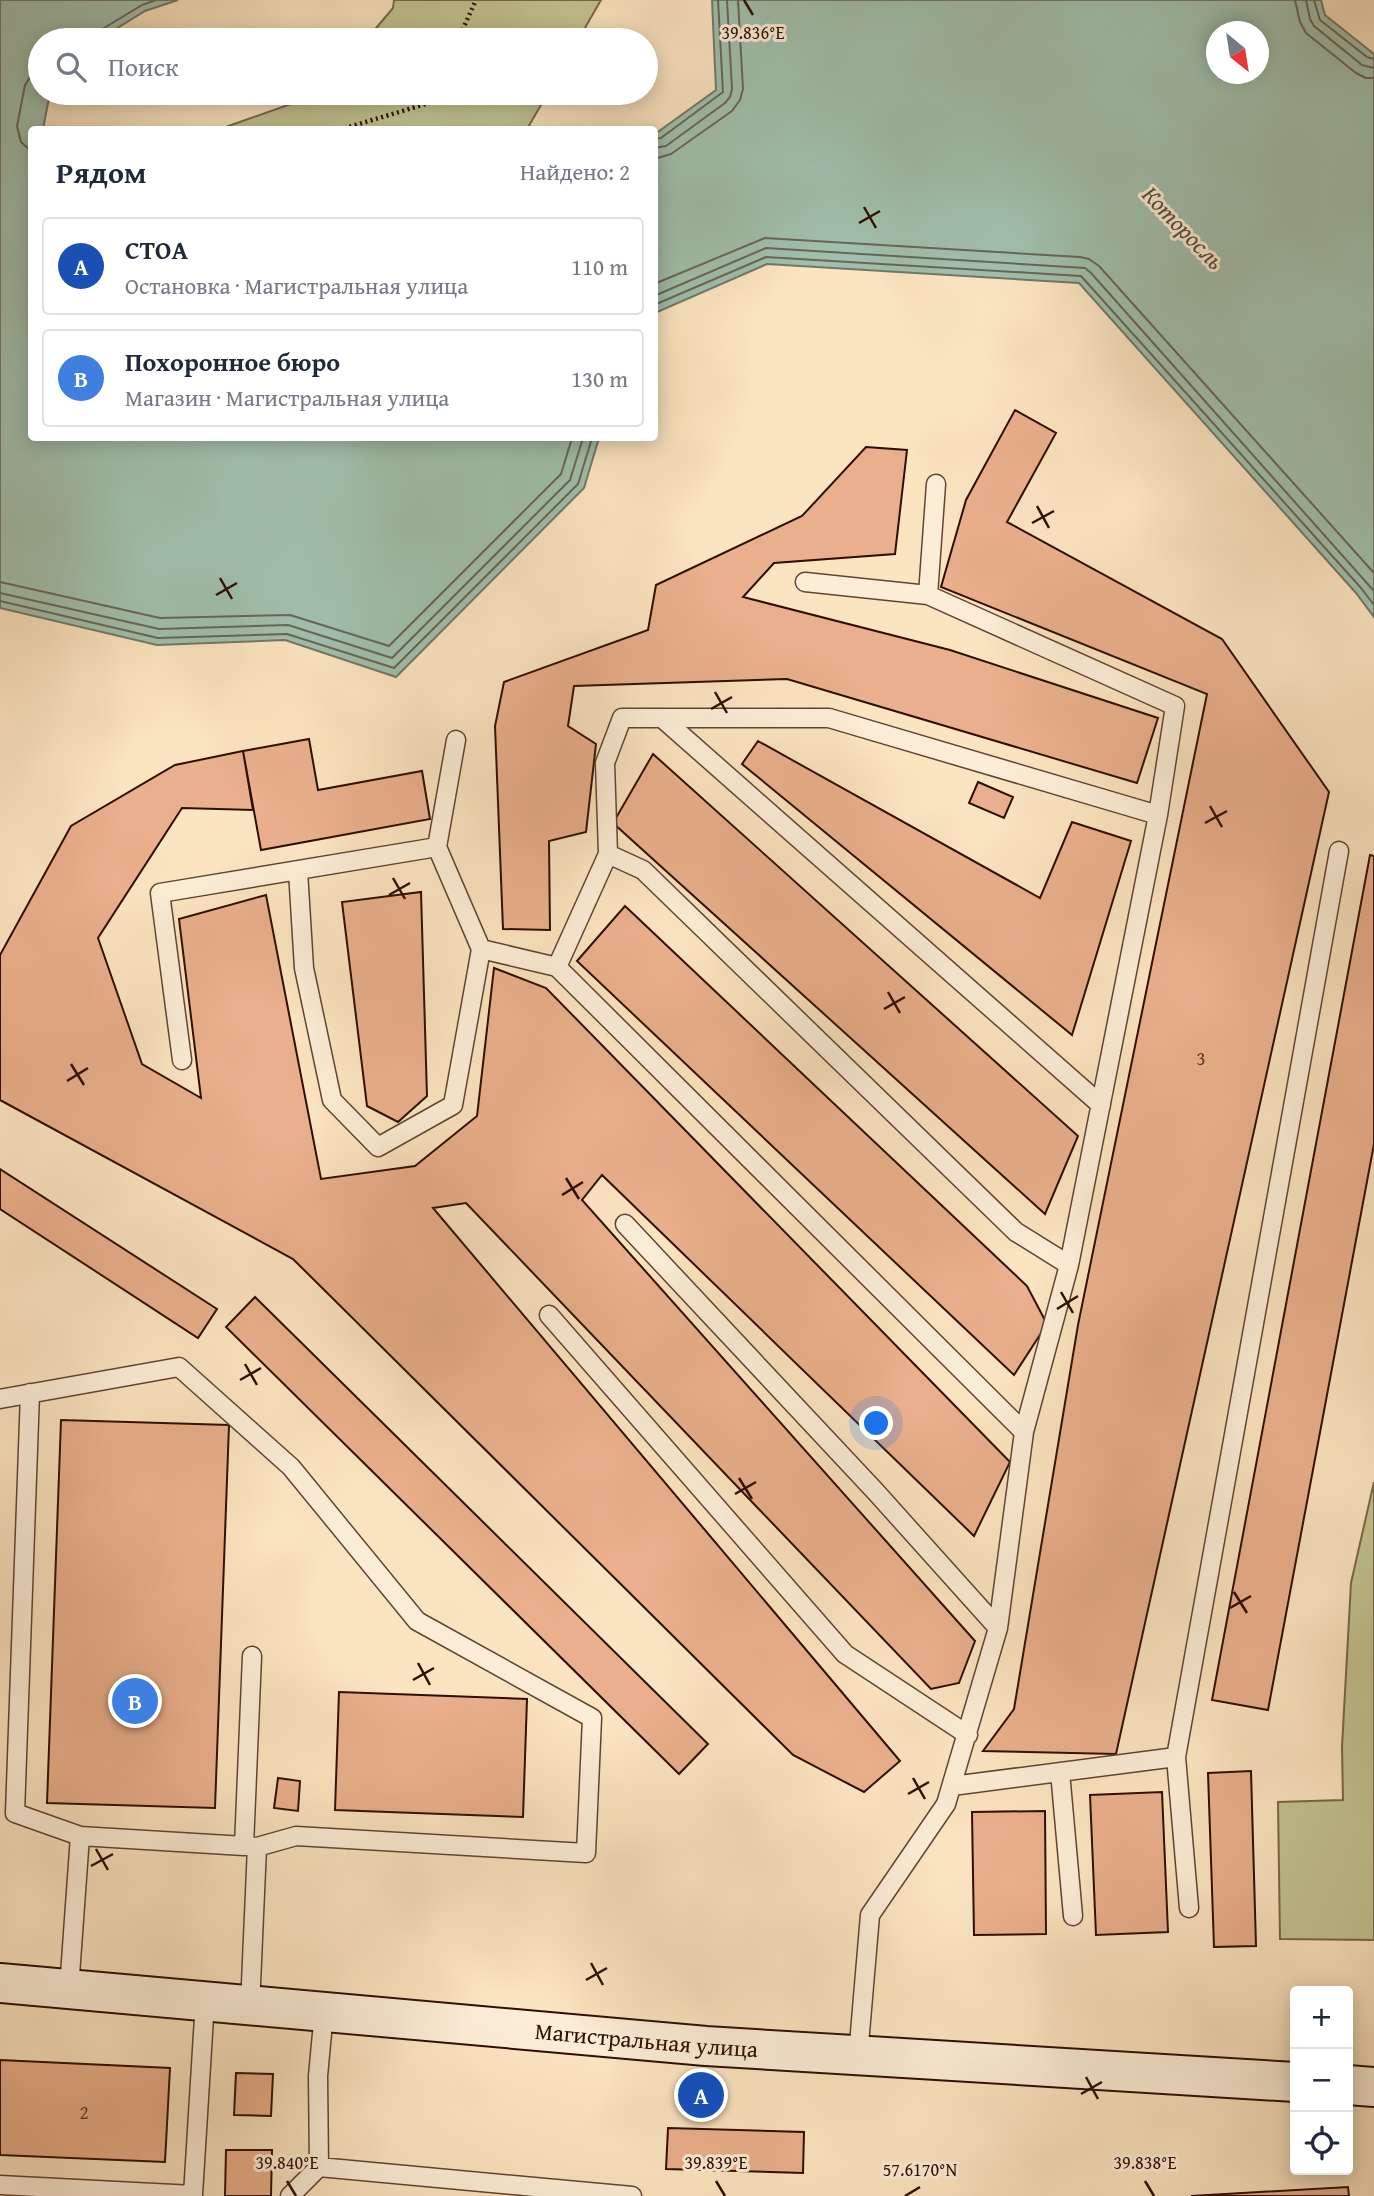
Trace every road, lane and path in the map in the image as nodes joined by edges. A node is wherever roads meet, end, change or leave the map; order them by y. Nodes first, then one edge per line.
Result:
1 (476, 0) edge
2 (463, 28) edge
3 (422, 105) edge
4 (353, 126) edge
5 (936, 484) dead end
6 (806, 582) dead end
7 (928, 595) junction
8 (662, 718) junction
9 (456, 740) dead end
10 (1158, 815) junction
11 (437, 847) junction
12 (1339, 851) dead end
13 (608, 854) junction
14 (298, 871) junction
15 (481, 949) junction
16 (557, 967) junction
17 (182, 1060) dead end
18 (1101, 1105) junction
19 (625, 1224) dead end
20 (1069, 1265) junction
21 (549, 1315) dead end
22 (30, 1394) junction
23 (0, 1399) edge
24 (1024, 1432) junction
25 (999, 1628) junction
26 (251, 1656) dead end
27 (968, 1735) junction
28 (1176, 1757) junction
29 (1060, 1772) junction
30 (952, 1786) junction
31 (80, 1836) junction
32 (250, 1847) junction
33 (1189, 1909) dead end
34 (1073, 1916) dead end
35 (0, 1983) edge
36 (69, 1989) junction
37 (205, 2001) junction
38 (250, 2006) junction
39 (324, 2012) junction
40 (859, 2056) junction
41 (1290, 2082) edge
42 (1353, 2085) edge
43 (1374, 2087) edge
44 (319, 2167) junction
45 (0, 2185) edge
46 (193, 2195) edge
47 (290, 2196) edge
48 (632, 2196) edge

1 - 2 path
3 - 4 path
5 - 7 lane
6 - 7 lane
7 - 10 lane
8 - 10 lane
8 - 13 lane
8 - 18 lane
9 - 11 lane
10 - 18 lane
11 - 14 lane
11 - 15 lane
12 - 28 lane
13 - 16 lane
13 - 20 lane
14 - 15 lane
14 - 17 lane
15 - 16 lane
16 - 24 lane
18 - 20 lane
19 - 25 lane
20 - 24 lane
21 - 27 lane
22 - 23 lane
22 - 31 lane
22 - 32 lane
24 - 25 lane
25 - 27 lane
26 - 32 lane
27 - 30 lane
28 - 29 lane
28 - 33 lane
29 - 30 lane
29 - 34 lane
30 - 40 lane
31 - 32 lane
31 - 36 lane
32 - 38 lane
35 - 36 main road, Магистральная улица
36 - 37 main road, Магистральная улица
37 - 38 main road, Магистральная улица
37 - 46 lane
38 - 39 main road, Магистральная улица
39 - 40 main road, Магистральная улица
39 - 44 lane
40 - 41 main road, Магистральная улица
42 - 43 main road
44 - 47 lane
44 - 48 lane
45 - 46 lane

